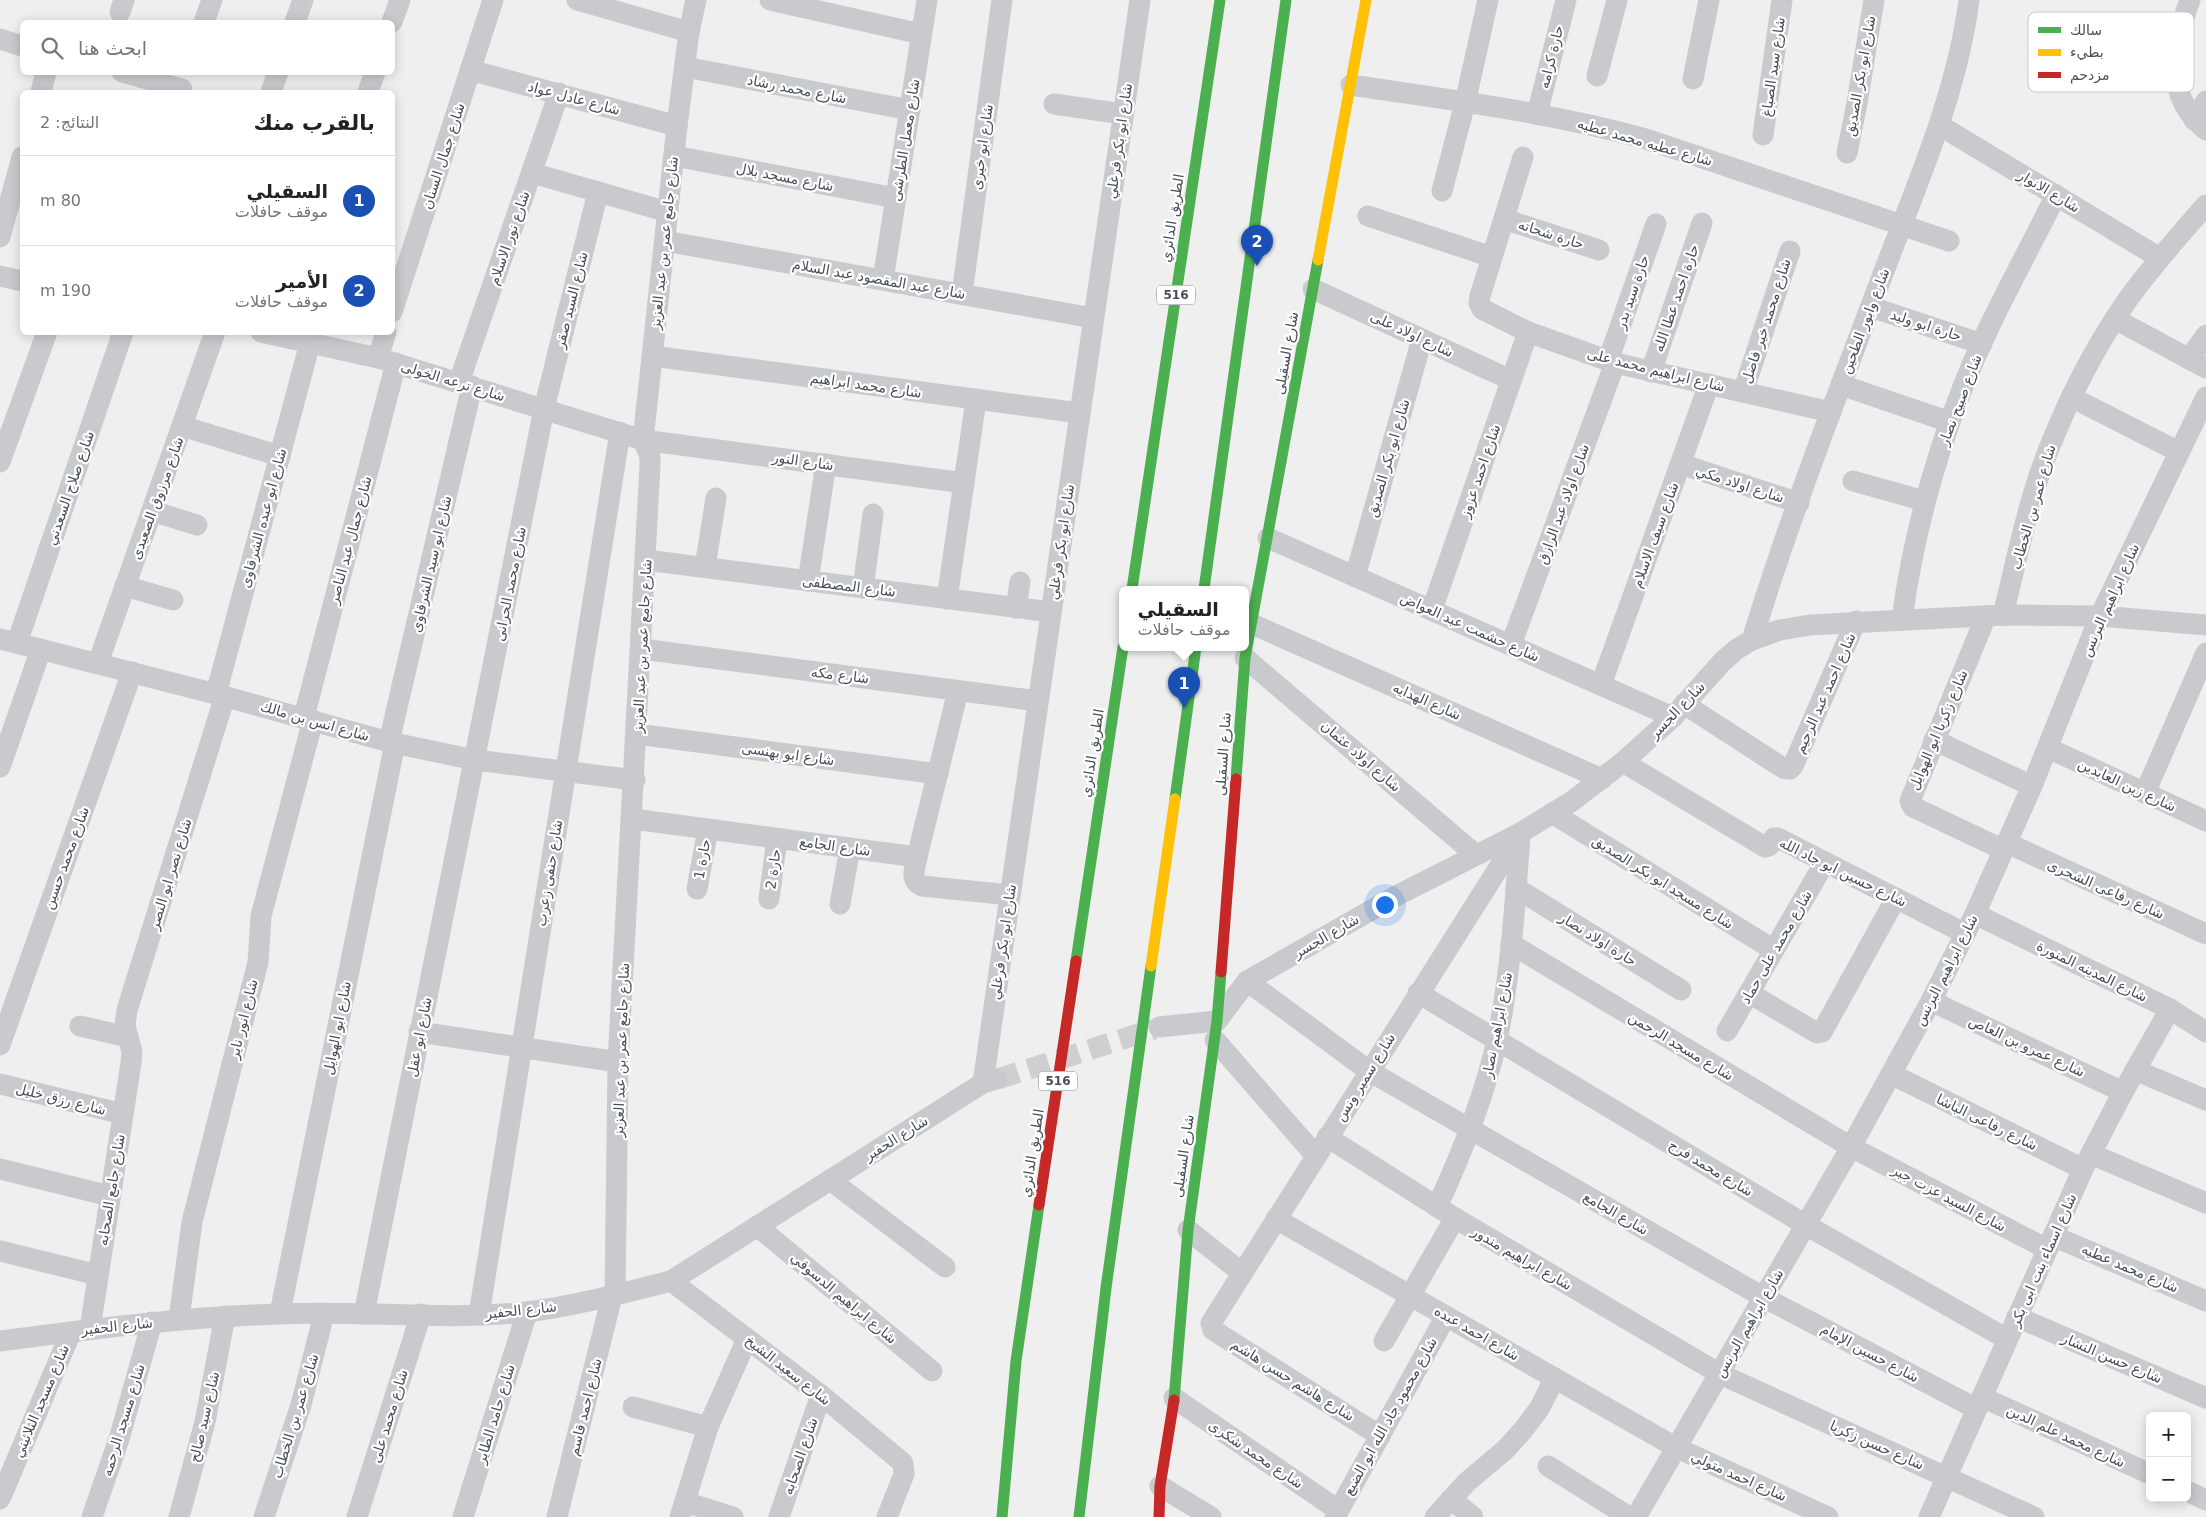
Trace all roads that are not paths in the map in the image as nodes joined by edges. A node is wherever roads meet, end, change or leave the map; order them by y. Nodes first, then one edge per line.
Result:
1 (212, 0) edge
2 (303, 0) edge
3 (400, 0) edge
4 (493, 0) edge
5 (578, 0) edge
6 (696, 0) edge
7 (770, 0) edge
8 (927, 0) edge
9 (1002, 0) edge
10 (1140, 0) edge
11 (1220, 0) edge
12 (1286, 0) edge
13 (1366, 0) edge
14 (1488, 0) edge
15 (1566, 0) edge
16 (1617, 0) edge
17 (1709, 0) edge
18 (1782, 0) edge
19 (1874, 0) edge
20 (1969, 0) edge
21 (616, 5) edge
22 (205, 20) edge
23 (296, 20) edge
24 (393, 20) edge
25 (689, 32) junction
26 (922, 34) junction
27 (0, 39) edge
28 (20, 45) edge
29 (685, 68) junction
30 (470, 70) junction
31 (45, 75) edge
32 (136, 75) edge
33 (277, 75) edge
34 (374, 75) edge
35 (1597, 76) dead end
36 (1693, 79) dead end
37 (184, 85) edge
38 (1351, 85) junction
39 (42, 90) edge
40 (272, 90) edge
41 (369, 90) edge
42 (2179, 92) edge
43 (559, 94) junction
44 (2206, 101) edge
45 (1465, 103) junction
46 (1054, 104) dead end
47 (910, 110) junction
48 (1123, 114) junction
49 (1537, 114) junction
50 (1939, 125) junction
51 (2200, 125) edge
52 (678, 126) junction
53 (1763, 135) dead end
54 (1847, 153) dead end
55 (674, 156) junction
56 (1523, 157) dead end
57 (20, 164) edge
58 (532, 173) junction
59 (1442, 191) dead end
60 (598, 192) junction
61 (2056, 195) junction
62 (896, 198) junction
63 (2206, 205) edge
64 (668, 212) junction
65 (1368, 216) dead end
66 (1504, 219) junction
67 (1656, 224) dead end
68 (1702, 224) dead end
69 (1902, 225) junction
70 (0, 237) edge
71 (665, 241) junction
72 (1950, 241) dead end
73 (1599, 250) dead end
74 (1790, 251) dead end
75 (1492, 257) junction
76 (2160, 258) junction
77 (401, 260) edge
78 (0, 276) edge
79 (20, 280) edge
80 (884, 280) junction
81 (1313, 289) junction
82 (962, 294) junction
83 (395, 295) edge
84 (1870, 307) junction
85 (1094, 318) junction
86 (2115, 320) junction
87 (1528, 332) junction
88 (46, 335) edge
89 (122, 335) edge
90 (214, 335) edge
91 (274, 335) edge
92 (386, 335) edge
93 (2206, 335) edge
94 (1422, 338) junction
95 (310, 343) junction
96 (1982, 344) junction
97 (652, 356) junction
98 (387, 360) junction
99 (1612, 362) junction
100 (2197, 364) edge
101 (1650, 372) junction
102 (1511, 380) junction
103 (465, 384) junction
104 (1710, 384) junction
105 (1841, 385) junction
106 (1743, 392) junction
107 (2071, 397) junction
108 (2206, 398) edge
109 (976, 400) junction
110 (544, 409) junction
111 (1831, 412) junction
112 (1080, 413) junction
113 (1950, 422) junction
114 (182, 426) junction
115 (620, 432) junction
116 (643, 440) junction
117 (2179, 452) junction
118 (280, 456) junction
119 (0, 462) edge
120 (826, 464) junction
121 (1681, 464) junction
122 (1853, 481) dead end
123 (964, 483) junction
124 (716, 498) dead end
125 (1925, 501) junction
126 (1799, 503) junction
127 (152, 511) junction
128 (873, 514) dead end
129 (197, 526) dead end
130 (1268, 538) junction
131 (646, 560) junction
132 (705, 567) junction
133 (1355, 577) junction
134 (808, 581) junction
135 (1020, 582) dead end
136 (125, 586) junction
137 (1132, 586) edge
138 (1204, 586) edge
139 (862, 588) junction
140 (947, 599) junction
141 (173, 600) dead end
142 (1016, 608) junction
143 (1432, 610) junction
144 (1051, 612) junction
145 (1995, 615) junction
146 (2100, 616) junction
147 (1902, 619) junction
148 (1856, 621) junction
149 (1252, 624) junction
150 (2206, 625) edge
151 (1249, 639) edge
152 (1752, 640) junction
153 (8, 641) edge
154 (1511, 645) junction
155 (41, 649) junction
156 (642, 649) junction
157 (1122, 651) edge
158 (1195, 651) edge
159 (1246, 651) edge
160 (2206, 653) edge
161 (1245, 658) junction
162 (98, 663) junction
163 (132, 672) junction
164 (1601, 685) junction
165 (958, 691) junction
166 (220, 695) junction
167 (1038, 701) junction
168 (1679, 710) junction
169 (308, 719) junction
170 (638, 734) junction
171 (1934, 740) junction
172 (392, 742) junction
173 (2048, 748) junction
174 (475, 760) junction
175 (1623, 762) junction
176 (1794, 764) joint
177 (0, 767) edge
178 (566, 771) junction
179 (938, 774) junction
180 (1602, 779) junction
181 (635, 780) junction
182 (2032, 786) junction
183 (2145, 793) junction
184 (1552, 813) junction
185 (633, 819) junction
186 (2206, 821) edge
187 (708, 829) junction
188 (1520, 833) junction
189 (777, 839) junction
190 (2005, 847) junction
191 (850, 848) junction
192 (1476, 855) junction
193 (917, 857) junction
194 (1825, 862) junction
195 (1516, 888) junction
196 (697, 889) dead end
197 (1010, 895) junction
198 (1896, 898) junction
199 (769, 899) dead end
200 (840, 904) dead end
201 (1975, 914) junction
202 (1964, 933) junction
203 (2206, 934) edge
204 (1512, 944) junction
205 (1774, 950) junction
206 (1246, 981) junction
207 (1681, 990) dead end
208 (1418, 993) junction
209 (1749, 993) junction
210 (1931, 1001) junction
211 (2170, 1009) junction
212 (80, 1026) dead end
213 (1159, 1027) tunnel mouth
214 (1216, 1031) junction
215 (1727, 1031) dead end
216 (419, 1032) junction
217 (2206, 1032) edge
218 (1496, 1040) junction
219 (130, 1044) junction
220 (0, 1045) edge
221 (521, 1048) junction
222 (618, 1062) junction
223 (2135, 1070) junction
224 (1369, 1071) junction
225 (1891, 1074) junction
226 (991, 1081) joint
227 (0, 1084) edge
228 (2123, 1092) junction
229 (2206, 1100) edge
230 (123, 1114) junction
231 (1470, 1130) junction
232 (1327, 1137) junction
233 (1851, 1147) junction
234 (1316, 1156) junction
235 (2087, 1162) junction
236 (0, 1169) edge
237 (830, 1180) junction
238 (110, 1196) junction
239 (2206, 1203) edge
240 (1446, 1213) junction
241 (1276, 1219) junction
242 (1806, 1225) junction
243 (757, 1226) junction
244 (1188, 1230) junction
245 (2050, 1242) junction
246 (0, 1251) edge
247 (945, 1267) dead end
248 (1242, 1273) junction
249 (98, 1275) junction
250 (670, 1281) junction
251 (614, 1296) junction
252 (1410, 1296) junction
253 (1763, 1297) junction
254 (2206, 1301) edge
255 (527, 1312) junction
256 (280, 1314) junction
257 (324, 1314) junction
258 (364, 1314) junction
259 (421, 1314) junction
260 (479, 1315) junction
261 (225, 1316) junction
262 (1446, 1316) junction
263 (2017, 1317) junction
264 (179, 1319) junction
265 (152, 1322) junction
266 (1212, 1322) joint
267 (80, 1330) junction
268 (747, 1339) junction
269 (2007, 1339) junction
270 (0, 1341) edge
271 (1384, 1341) dead end
272 (932, 1371) dead end
273 (1720, 1374) junction
274 (1555, 1378) junction
275 (821, 1395) junction
276 (1174, 1398) junction
277 (2206, 1398) edge
278 (1979, 1403) junction
279 (633, 1407) dead end
280 (708, 1427) junction
281 (1380, 1436) junction
282 (1677, 1448) junction
283 (1548, 1466) dead end
284 (2146, 1472) edge
285 (1946, 1477) junction
286 (1160, 1486) junction
287 (2191, 1493) edge
288 (0, 1498) edge
289 (1451, 1499) junction
290 (2206, 1500) edge
291 (682, 1509) edge
292 (1336, 1514) edge
293 (92, 1517) edge
294 (179, 1517) edge
295 (264, 1517) edge
296 (357, 1517) edge
297 (463, 1517) edge
298 (557, 1517) edge
299 (733, 1517) edge
300 (779, 1517) edge
301 (887, 1517) edge
302 (1002, 1517) edge
303 (1078, 1517) edge
304 (1160, 1517) edge
305 (1211, 1517) edge
306 (1436, 1517) edge
307 (1473, 1517) edge
308 (1629, 1517) edge
309 (1636, 1517) edge
310 (1828, 1517) edge
311 (1929, 1517) edge
312 (2034, 1517) edge

1 - 22 street
2 - 23 street
3 - 24 street
4 - 30 street, شارع جمال السنان
5 - 21 street
6 - 25 street, شارع جامع عمر بن عبد العزيز
7 - 26 street
8 - 26 street, شارع معمل الطرشى
9 - 82 street, شارع ابو خيرى
10 - 48 street, شارع ابو بكر فرغلي
11 - 137 main road, الطريق الدائري / 516
12 - 138 main road
13 - 38 main road, شارع السقيلى
14 - 45 street
15 - 49 street, حارة كرامه
16 - 35 street
17 - 36 street
18 - 53 street, شارع سيد الصباغ
19 - 54 street, شارع ابو بكر الصديق
20 - 50 street, شارع وابور الطحين
21 - 25 street
25 - 29 street, شارع جامع عمر بن عبد العزيز
26 - 47 street, شارع معمل الطرشى
27 - 28 street
29 - 47 street, شارع محمد رشاد
29 - 52 street, شارع جامع عمر بن عبد العزيز
30 - 43 street, شارع عادل عواد
30 - 77 street, شارع جمال السنان
31 - 39 street
32 - 37 street
33 - 40 street
34 - 41 street
38 - 45 street, شارع عطيه محمد عطيه
38 - 81 main road, شارع السقيلى
42 - 51 street
43 - 52 street, شارع عادل عواد
43 - 58 street, شارع نور الاسلام
44 - 51 street
45 - 49 street, شارع عطيه محمد عطيه
45 - 59 street
46 - 48 street
47 - 62 street, شارع معمل الطرشى
48 - 85 street, شارع ابو بكر فرغلي
49 - 69 street, شارع عطيه محمد عطيه
50 - 61 street, شارع الانوار
50 - 69 street, شارع وابور الطحين
52 - 55 street, شارع جامع عمر بن عبد العزيز
55 - 62 street, شارع مسجد بلال
55 - 64 street, شارع جامع عمر بن عبد العزيز
56 - 66 street
57 - 70 street
58 - 60 street
58 - 103 street, شارع نور الاسلام
60 - 64 street
60 - 110 street, شارع السيد صقر
61 - 76 street, شارع الانوار
61 - 96 street, شارع صبيح نصار
62 - 80 street, شارع معمل الطرشى
63 - 76 street, شارع عمر بن الخطاب
64 - 71 street, شارع جامع عمر بن عبد العزيز
65 - 75 street
66 - 73 street, حارة شحاته
66 - 75 street
67 - 99 street, حارة سيد بدر
68 - 101 street, حارة احمد عطا الله
69 - 72 street, شارع عطيه محمد عطيه
69 - 84 street, شارع وابور الطحين
71 - 80 street, شارع عبد المقصود عبد السلام
71 - 97 street, شارع جامع عمر بن عبد العزيز
74 - 106 street, شارع محمد خير فاضل
75 - 87 street, شارع ابراهيم محمد على
76 - 86 street, شارع عمر بن الخطاب
77 - 83 street, شارع جمال السنان
78 - 79 street
80 - 82 street, شارع عبد المقصود عبد السلام
81 - 94 street, شارع اولاد على
81 - 130 main road, شارع السقيلى
82 - 85 street, شارع عبد المقصود عبد السلام
84 - 96 street, حارة ابو وليد
84 - 105 street, شارع وابور الطحين
85 - 112 street, شارع ابو بكر فرغلي
86 - 100 street
86 - 107 street, شارع عمر بن الخطاب
87 - 99 street, شارع ابراهيم محمد على
87 - 102 street, شارع احمد عزوز
88 - 119 street
89 - 153 street, شارع صلاح السعدني
90 - 114 street, شارع مرزوق الصعيدى
91 - 95 street, شارع ترعه الخولى
92 - 98 street
93 - 100 street
94 - 102 street, شارع اولاد على
94 - 133 street, شارع ابو بكر الصديق
95 - 98 street, شارع ترعه الخولى
95 - 118 street, شارع ابو عبده الشرقاوى
96 - 113 street, شارع صبيح نصار
97 - 109 street, شارع محمد ابراهيم
97 - 116 street, شارع جامع عمر بن عبد العزيز
98 - 103 street, شارع ترعه الخولى
98 - 169 street, شارع جمال عبد الناصر
99 - 101 street, شارع ابراهيم محمد على
99 - 154 street, شارع اولاد عبد الرازق
101 - 104 street, شارع ابراهيم محمد على
102 - 143 street, شارع احمد عزوز
103 - 110 street, شارع ترعه الخولى
103 - 172 street, شارع ابو سيد الشرقاوى
104 - 106 street, شارع ابراهيم محمد على
104 - 121 street, شارع سيف الاسلام
105 - 111 street, شارع وابور الطحين
105 - 113 street
106 - 111 street, شارع ابراهيم محمد على
107 - 117 street
107 - 145 street, شارع عمر بن الخطاب
108 - 117 street, شارع ابراهيم البرنس
109 - 112 street, شارع محمد ابراهيم
109 - 123 street
110 - 115 street, شارع ترعه الخولى
110 - 174 street, شارع محمد الحرانى
111 - 126 street, شارع وابور الطحين
112 - 144 street, شارع ابو بكر فرغلي
113 - 125 street, شارع صبيح نصار
114 - 118 street
114 - 127 street, شارع مرزوق الصعيدى
115 - 116 street, شارع ترعه الخولى
115 - 178 street, شارع حنفى زعرب
116 - 120 street, شارع النور
116 - 131 street, شارع جامع عمر بن عبد العزيز
117 - 146 street, شارع ابراهيم البرنس
118 - 166 street, شارع ابو عبده الشرقاوى
120 - 123 street, شارع النور
120 - 134 street
121 - 126 street, شارع اولاد مكي
121 - 164 street, شارع سيف الاسلام
122 - 125 street
123 - 140 street
124 - 132 street
125 - 147 street, شارع صبيح نصار
126 - 152 street, شارع وابور الطحين
127 - 129 street
127 - 136 street, شارع مرزوق الصعيدى
128 - 139 street
130 - 133 street, شارع حشمت عبد العواض
130 - 149 main road, شارع السقيلى
131 - 132 street, شارع المصطفى
131 - 156 street, شارع جامع عمر بن عبد العزيز
132 - 134 street, شارع المصطفى
133 - 143 street, شارع حشمت عبد العواض
134 - 139 street, شارع المصطفى
135 - 142 street
136 - 141 street
136 - 162 street, شارع مرزوق الصعيدى
139 - 140 street, شارع المصطفى
140 - 142 street, شارع المصطفى
142 - 144 street, شارع المصطفى
143 - 154 street, شارع حشمت عبد العواض
144 - 167 street, شارع ابو بكر فرغلي
145 - 146 street, شارع الجسر
145 - 147 street, شارع الجسر
145 - 171 street, شارع زكريا ابو الهوايل
146 - 150 street, شارع الجسر
146 - 173 street, شارع ابراهيم البرنس
147 - 148 street, شارع الجسر
148 - 152 street, شارع الجسر
148 - 176 street, شارع احمد عبد الرحيم
149 - 151 main road, شارع السقيلى
149 - 180 street, شارع الهدايه
152 - 168 street, شارع الجسر
153 - 155 street, شارع انس بن مالك
154 - 164 street, شارع حشمت عبد العواض
155 - 162 street, شارع انس بن مالك
155 - 177 street
156 - 165 street, شارع مكه
156 - 170 street, شارع جامع عمر بن عبد العزيز
157 - 302 main road, الطريق الدائري / 516
158 - 303 main road
159 - 161 main road, شارع السقيلى
160 - 183 street
161 - 192 street, شارع اولاد عثمان
161 - 214 main road, شارع السقيلى
162 - 163 street, شارع انس بن مالك
163 - 166 street, شارع انس بن مالك
163 - 220 street, شارع محمد حسين
164 - 168 street, شارع حشمت عبد العواض
165 - 167 street, شارع مكه
165 - 179 street
166 - 169 street, شارع انس بن مالك
166 - 219 street, شارع نصر ابو النصر
167 - 197 street, شارع ابو بكر فرغلي
168 - 175 street, شارع الجسر
168 - 176 street, شارع حشمت عبد العواض
169 - 172 street, شارع انس بن مالك
169 - 264 street, شارع انور ناير
170 - 179 street, شارع ابو بهنسى
170 - 181 street, شارع جامع عمر بن عبد العزيز
171 - 182 street
171 - 190 street, شارع زكريا ابو الهوايل
172 - 174 street, شارع انس بن مالك
172 - 256 street, شارع ابو الهوايل
173 - 182 street, شارع ابراهيم البرنس
173 - 183 street, شارع زين العابدين
174 - 178 street, شارع انس بن مالك
174 - 216 street, شارع ابو عقل
175 - 180 street, شارع الجسر
175 - 194 street, شارع حسين ابو جاد الله
178 - 181 street, شارع انس بن مالك
178 - 221 street, شارع حنفى زعرب
179 - 193 street
180 - 184 street, شارع الجسر
181 - 185 street, شارع جامع عمر بن عبد العزيز
182 - 190 street, شارع ابراهيم البرنس
183 - 186 street, شارع زين العابدين
184 - 188 street, شارع الجسر
184 - 205 street, شارع مسجد ابو بكر الصديق
185 - 187 street, شارع الجامع
185 - 222 street, شارع جامع عمر بن عبد العزيز
187 - 189 street, شارع الجامع
187 - 196 street, حارة 1
188 - 192 street, شارع الجسر
188 - 195 street, شارع ابراهيم نصار
188 - 208 street, شارع سمير ونس
189 - 191 street, شارع الجامع
189 - 199 street, حارة 2
190 - 201 street, شارع ابراهيم البرنس
190 - 203 street, شارع رفاعى الشحرى
191 - 193 street, شارع الجامع
191 - 200 street
192 - 206 street, شارع الجسر
193 - 197 street
194 - 198 street, شارع حسين ابو جاد الله
194 - 205 street, شارع محمد على حماد
195 - 204 street, شارع ابراهيم نصار
195 - 207 street, حارة اولاد نصار
197 - 226 street, شارع ابو بكر فرغلي
198 - 202 street, شارع حسين ابو جاد الله
198 - 209 street
201 - 202 street, شارع ابراهيم البرنس
201 - 211 street, شارع المدينه المنورة
202 - 210 street, شارع ابراهيم البرنس
204 - 218 street, شارع ابراهيم نصار
204 - 233 street, شارع مسجد الرحمن
205 - 209 street, شارع محمد على حماد
206 - 214 street, شارع الجسر
206 - 224 street, شارع الجامع
208 - 218 street, شارع محمد فرج
208 - 224 street, شارع سمير ونس
209 - 215 street, شارع محمد على حماد
210 - 225 street, شارع ابراهيم البرنس
210 - 228 street, شارع عمرو بن العاص
211 - 217 street, شارع المدينه المنورة
211 - 223 street, شارع اسماء بنت ابى بكر
212 - 219 street
213 - 214 street
214 - 234 street
214 - 244 main road, شارع السقيلى
216 - 221 street
216 - 258 street, شارع ابو عقل
218 - 231 street, شارع ابراهيم نصار
218 - 242 street, شارع محمد فرج
219 - 230 street, شارع جامع الصحابه
221 - 222 street
221 - 260 street, شارع حنفى زعرب
222 - 251 street, شارع جامع عمر بن عبد العزيز
223 - 228 street, شارع اسماء بنت ابى بكر
223 - 229 street
224 - 231 street, شارع الجامع
224 - 232 street, شارع سمير ونس
225 - 233 street, شارع ابراهيم البرنس
225 - 235 street, شارع رفاعى الباشا
226 - 237 street, شارع الحفير
227 - 230 street, شارع رزق خليل
228 - 235 street, شارع اسماء بنت ابى بكر
230 - 238 street, شارع جامع الصحابه
231 - 240 street, شارع ابراهيم نصار
231 - 253 street, شارع الجامع
232 - 234 street, شارع سمير ونس
232 - 240 street, شارع ابراهيم مندور
233 - 242 street, شارع ابراهيم البرنس
233 - 245 street, شارع السيد عزت جبر
234 - 241 street, شارع سمير ونس
235 - 239 street, شارع رفاعى الباشا
235 - 245 street, شارع اسماء بنت ابى بكر
236 - 238 street
237 - 243 street, شارع الحفير
237 - 247 street
238 - 249 street, شارع جامع الصحابه
240 - 252 street, شارع ابراهيم نصار
240 - 273 street, شارع ابراهيم مندور
241 - 248 street, شارع سمير ونس
241 - 252 street, شارع احمد عبده
242 - 253 street, شارع ابراهيم البرنس
242 - 269 street, شارع محمد فرج
243 - 250 street, شارع الحفير
243 - 272 street, شارع ابراهيم الدسوقي
244 - 248 street
244 - 276 main road, شارع السقيلى
245 - 254 street, شارع محمد عطيه
245 - 263 street, شارع اسماء بنت ابى بكر
246 - 249 street
248 - 266 street, شارع سمير ونس
249 - 267 street, شارع جامع الصحابه
250 - 251 street, شارع الحفير
250 - 268 street, شارع سعيد الشيخ
251 - 255 street, شارع الحفير
251 - 298 street, شارع احمد قاسم
252 - 262 street, شارع احمد عبده
252 - 271 street, شارع ابراهيم نصار
253 - 273 street, شارع ابراهيم البرنس
253 - 278 street, شارع حسين الإمام
255 - 260 street, شارع الحفير
255 - 297 street, شارع حامد الطاير
256 - 257 street, شارع الحفير
256 - 261 street, شارع الحفير
257 - 258 street, شارع الحفير
257 - 295 street, شارع عمر بن الخطاب
258 - 259 street, شارع الحفير
259 - 260 street, شارع الحفير
259 - 296 street, شارع محمد على
261 - 264 street, شارع الحفير
261 - 294 street, شارع سيد صالح
262 - 274 street, شارع احمد عبده
262 - 281 street, شارع محمود جاد الله ابو الضبع
263 - 269 street, شارع اسماء بنت ابى بكر
263 - 277 street, شارع حسن النشار
264 - 265 street, شارع الحفير
265 - 267 street, شارع الحفير
265 - 293 street, شارع مسجد الرحمه
266 - 281 street, شارع هاشم حسن هاشم
267 - 270 street, شارع الحفير
267 - 288 street, شارع مسجد الثلاثيني
268 - 275 street, شارع سعيد الشيخ
268 - 280 street
269 - 278 street, شارع اسماء بنت ابى بكر
273 - 282 street, شارع ابراهيم البرنس
273 - 285 street, شارع حسن زكريا
274 - 282 street, شارع احمد عبده
274 - 289 street
275 - 300 street, شارع الصحابه
275 - 301 street, شارع سعيد الشيخ
276 - 286 main road, شارع السقيلى
276 - 292 street, شارع محمد شكرى
278 - 284 street, شارع محمد علم الدين
278 - 285 street, شارع اسماء بنت ابى بكر
279 - 280 street
280 - 291 street
281 - 292 street, شارع محمود جاد الله ابو الضبع
282 - 309 street, شارع ابراهيم البرنس
282 - 310 street, شارع احمد متولي
283 - 308 street
285 - 311 street, شارع اسماء بنت ابى بكر
285 - 312 street, شارع حسن زكريا
286 - 304 main road, شارع السقيلى
286 - 305 street
287 - 290 street
289 - 306 street
289 - 307 street
291 - 299 street

